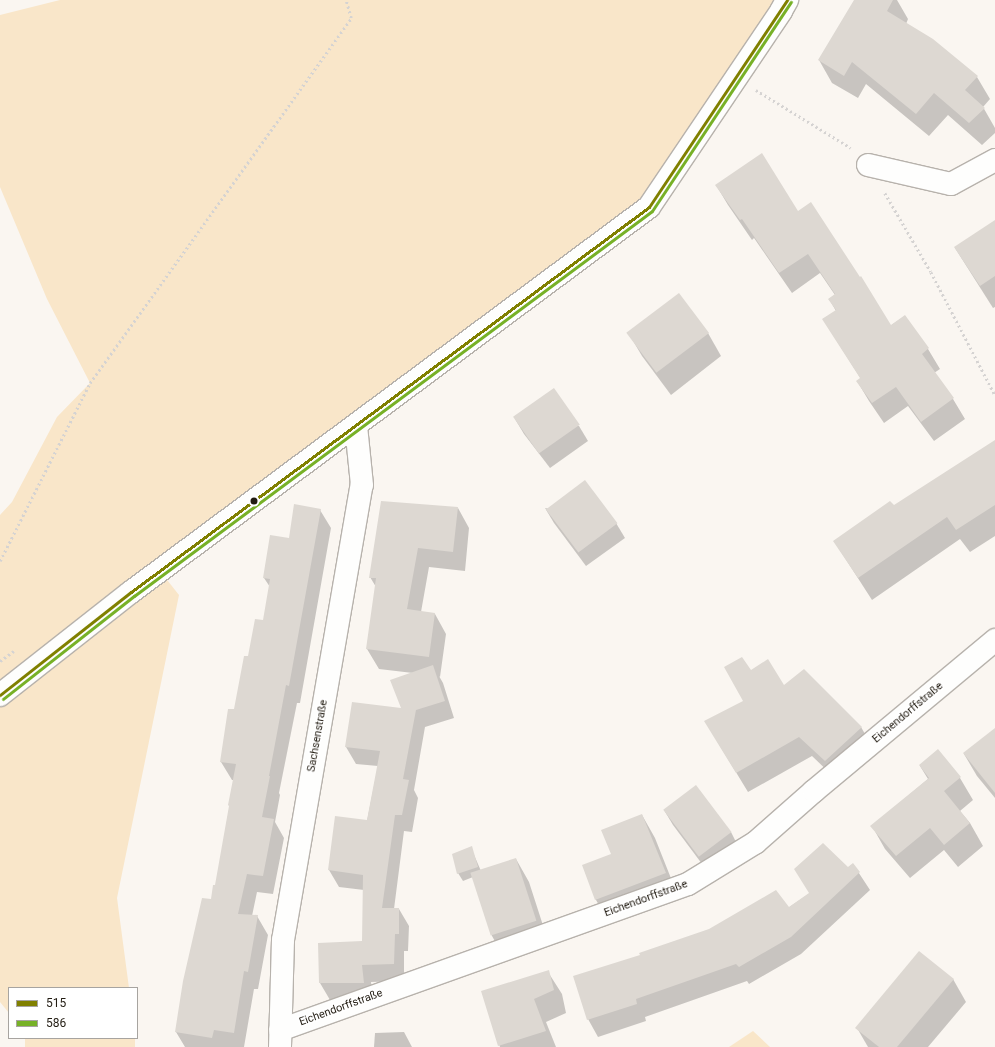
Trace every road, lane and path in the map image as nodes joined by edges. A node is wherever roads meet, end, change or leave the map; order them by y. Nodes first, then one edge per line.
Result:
1 (346, 0) edge
2 (787, 0) edge
3 (737, 77) junction
4 (995, 160) edge
5 (868, 165) junction
6 (995, 395) edge
7 (356, 426) junction
8 (0, 561) edge
9 (995, 640) edge
10 (19, 647) dead end
11 (0, 661) edge
12 (0, 695) edge
13 (280, 1039) edge

1 - 8 path
2 - 3 street
3 - 5 path
3 - 7 street
4 - 5 street
5 - 6 path
7 - 12 street
7 - 13 street, Sachsenstraße
9 - 13 street, Eichendorffstraße
10 - 11 path

